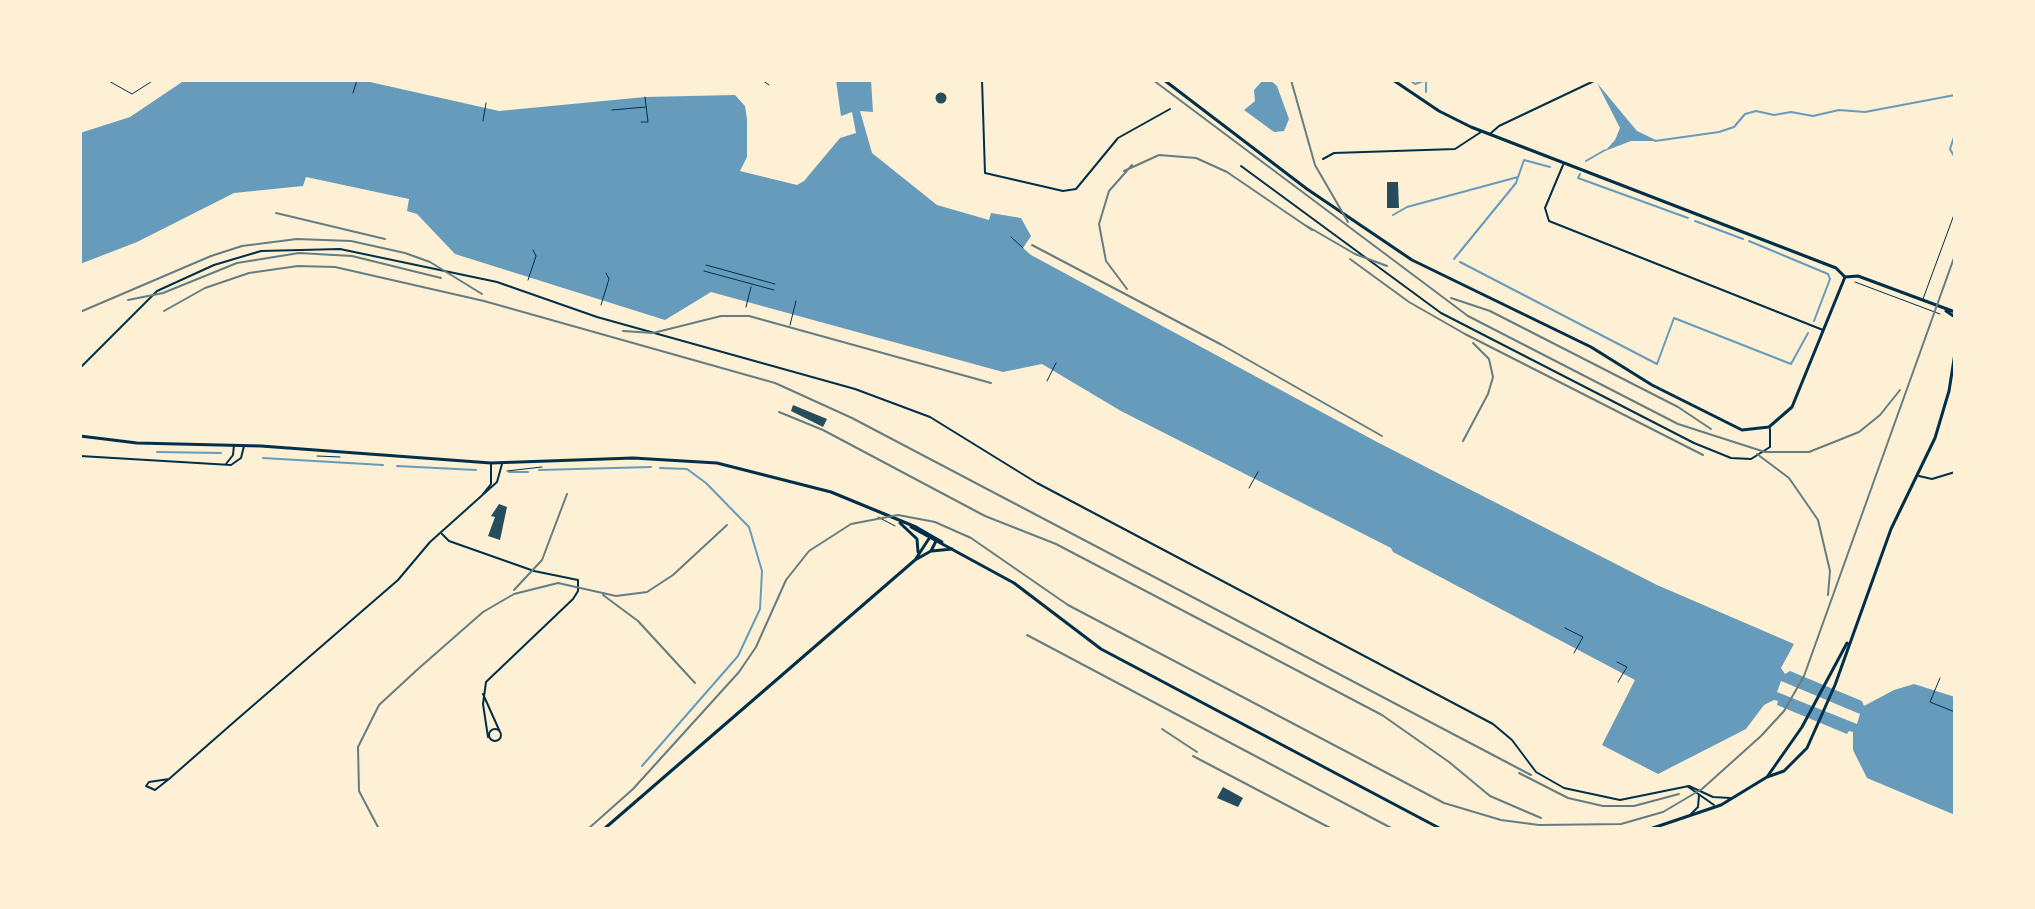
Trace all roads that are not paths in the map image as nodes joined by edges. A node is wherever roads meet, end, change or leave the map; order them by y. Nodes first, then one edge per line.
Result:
1 (762, 80) edge
2 (982, 80) edge
3 (1164, 80) edge
4 (1393, 80) edge
5 (1596, 80) edge
6 (769, 85) dead end
7 (1170, 109) dead end
8 (1481, 131) junction
9 (1490, 135) junction
10 (1323, 159) dead end
11 (1564, 164) junction
12 (1241, 166) dead end
13 (1955, 212) edge
14 (1844, 278) junction
15 (1922, 301) junction
16 (1955, 314) edge
17 (1823, 330) junction
18 (1955, 353) edge
19 (1955, 365) edge
20 (80, 368) edge
21 (1769, 427) junction
22 (80, 436) edge
23 (234, 445) junction
24 (244, 445) junction
25 (80, 456) edge
26 (491, 463) junction
27 (502, 463) junction
28 (225, 464) junction
29 (1955, 472) edge
30 (1918, 476) junction
31 (477, 501) junction
32 (897, 521) junction
33 (441, 533) junction
34 (930, 536) junction
35 (939, 540) junction
36 (956, 549) junction
37 (931, 551) junction
38 (918, 552) junction
39 (915, 560) junction
40 (1851, 636) junction
41 (483, 693) junction
42 (500, 732) junction
43 (488, 737) junction
44 (1767, 777) junction
45 (169, 779) junction
46 (1686, 785) junction
47 (1699, 794) junction
48 (1710, 796) junction
49 (1735, 797) junction
50 (1711, 804) junction
51 (1719, 806) junction
52 (1709, 810) junction
53 (1687, 817) junction
54 (604, 829) edge
55 (1441, 829) edge
56 (1650, 829) edge

1 - 6 lane
2 - 7 street
3 - 21 main road
4 - 8 main road
5 - 9 street
8 - 9 main road
8 - 10 street
9 - 11 main road
11 - 14 main road
11 - 17 street
12 - 21 street
13 - 15 lane
14 - 15 main road
14 - 17 main road
15 - 16 main road
17 - 21 main road
18 - 19 main road
19 - 30 main road
20 - 46 street
22 - 23 main road
23 - 24 main road
23 - 28 street
24 - 26 main road
24 - 28 street
25 - 28 street
26 - 27 main road
26 - 31 street
27 - 31 street
27 - 32 main road
29 - 30 street
30 - 40 main road
31 - 33 street
32 - 34 main road
32 - 38 main road
33 - 41 street
33 - 45 street
34 - 35 main road
34 - 38 main road
35 - 36 main road
35 - 37 main road
36 - 37 main road
36 - 55 main road
37 - 39 main road
38 - 39 main road
39 - 54 main road
40 - 44 main road
40 - 44 main road
41 - 42 street
41 - 43 street
42 - 43 street
42 - 43 street
44 - 49 main road
45 - 45 street
46 - 47 street
46 - 48 street
47 - 50 street
47 - 53 street
48 - 49 street
48 - 50 street
49 - 51 main road
50 - 51 street
50 - 52 street
51 - 52 main road
52 - 53 main road
53 - 56 main road

